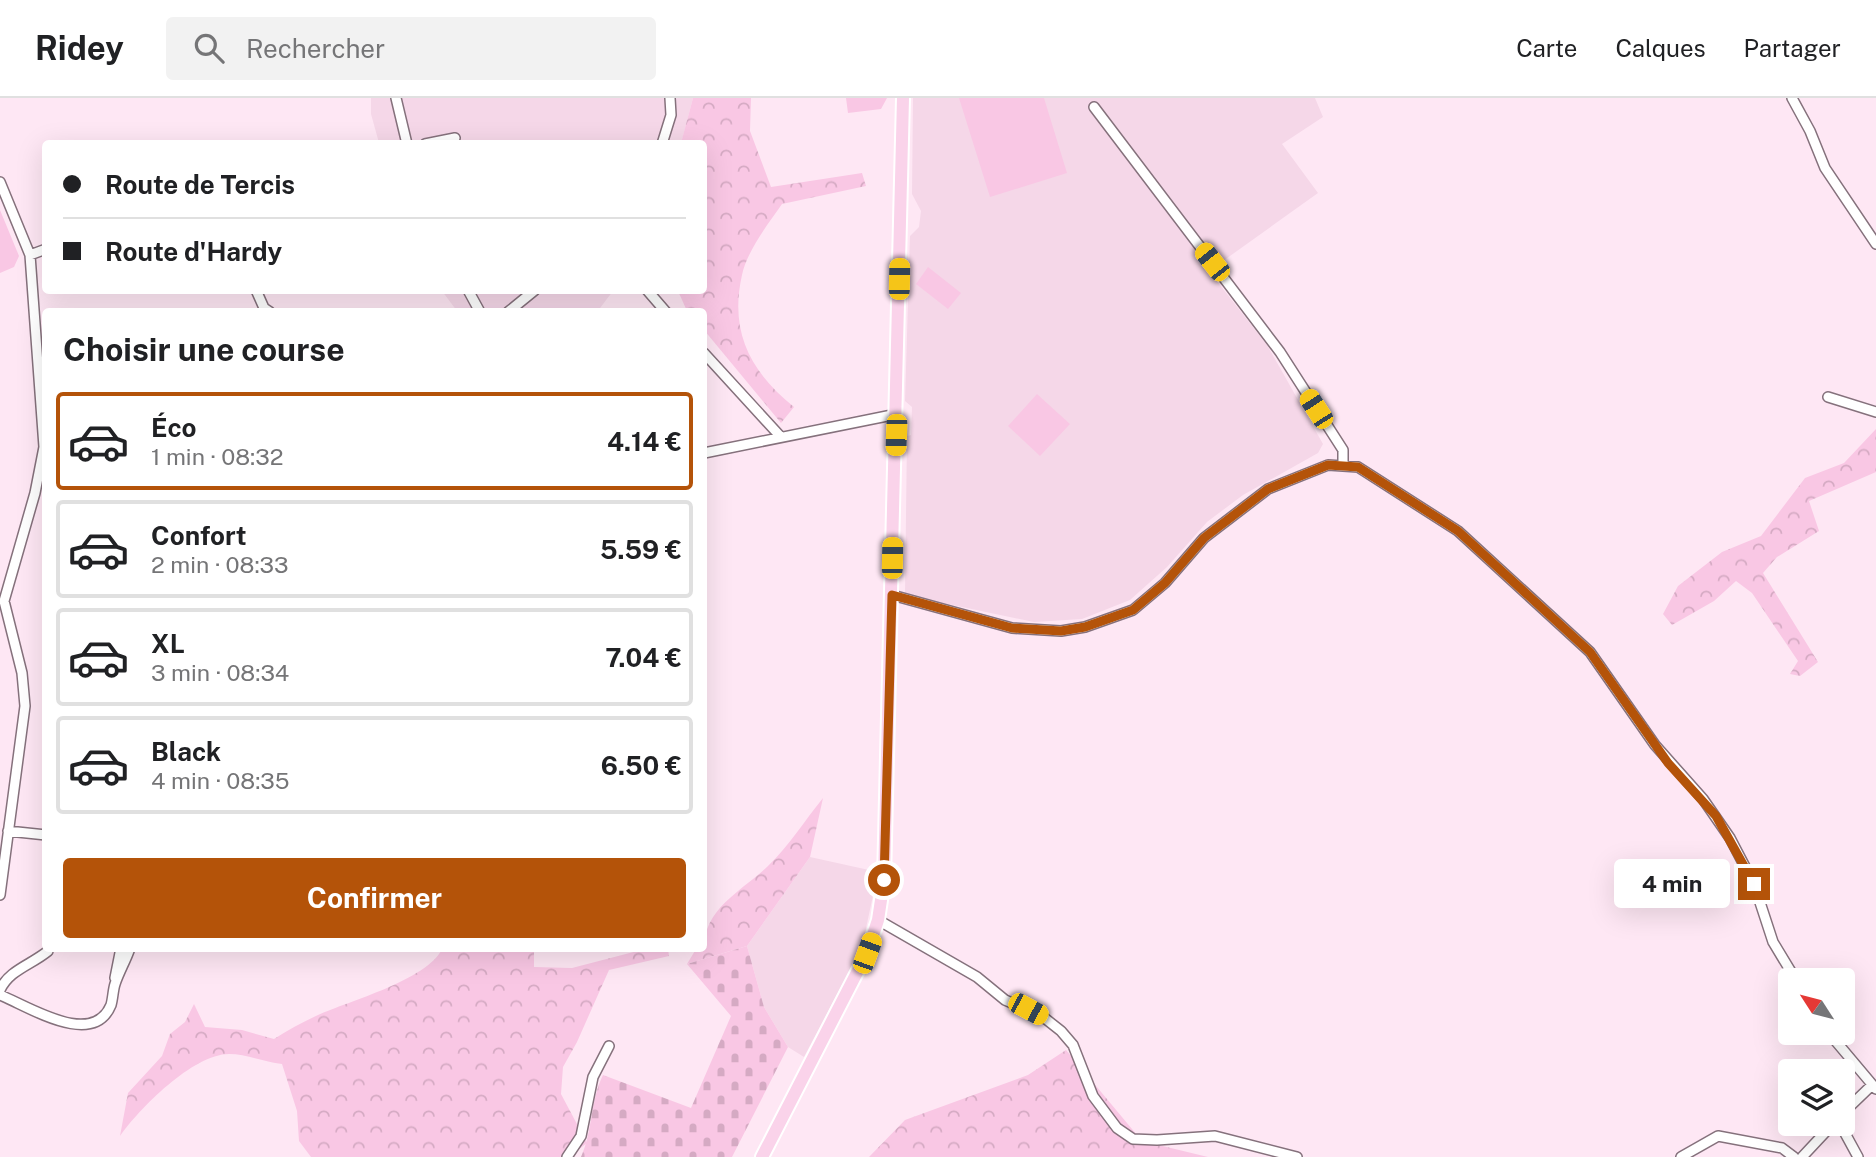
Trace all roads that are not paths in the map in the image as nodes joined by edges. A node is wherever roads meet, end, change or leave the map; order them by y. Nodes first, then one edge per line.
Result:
1 (396, 98) edge
2 (670, 98) edge
3 (903, 98) edge
4 (1792, 98) edge
5 (1094, 107) dead end
6 (455, 138) dead end
7 (406, 140) edge
8 (445, 140) edge
9 (663, 140) edge
10 (0, 182) edge
11 (1876, 244) edge
12 (42, 250) edge
13 (30, 255) junction
14 (531, 294) edge
15 (650, 294) edge
16 (513, 308) edge
17 (663, 308) edge
18 (707, 355) edge
19 (42, 369) edge
20 (1828, 397) dead end
21 (1876, 412) edge
22 (897, 414) junction
23 (780, 436) junction
24 (707, 452) edge
25 (42, 457) edge
26 (1343, 464) junction
27 (892, 595) junction
28 (8, 831) junction
29 (42, 835) edge
30 (0, 895) edge
31 (878, 920) junction
32 (47, 952) edge
33 (122, 955) edge
34 (1789, 968) edge
35 (0, 993) edge
36 (1839, 1045) edge
37 (609, 1046) dead end
38 (1874, 1087) edge
39 (1855, 1104) edge
40 (1822, 1136) edge
41 (1847, 1136) edge
42 (567, 1157) edge
43 (762, 1157) edge
44 (1297, 1157) edge
45 (1681, 1157) edge
46 (1794, 1157) edge
47 (1802, 1157) edge
48 (1858, 1157) edge

1 - 7 street
2 - 9 street
3 - 22 main road
4 - 11 street
5 - 26 street
6 - 8 street
10 - 13 street
12 - 13 street
13 - 19 street
14 - 16 street
15 - 17 street
18 - 23 street
20 - 21 street
22 - 23 street
22 - 27 main road
23 - 24 street
25 - 28 street
26 - 27 street
26 - 34 street
27 - 31 main road
28 - 29 street
28 - 30 street
31 - 43 main road
31 - 44 street
32 - 35 street
33 - 35 street
36 - 38 street
37 - 42 street
38 - 39 street
40 - 47 street
41 - 48 street
45 - 46 street

